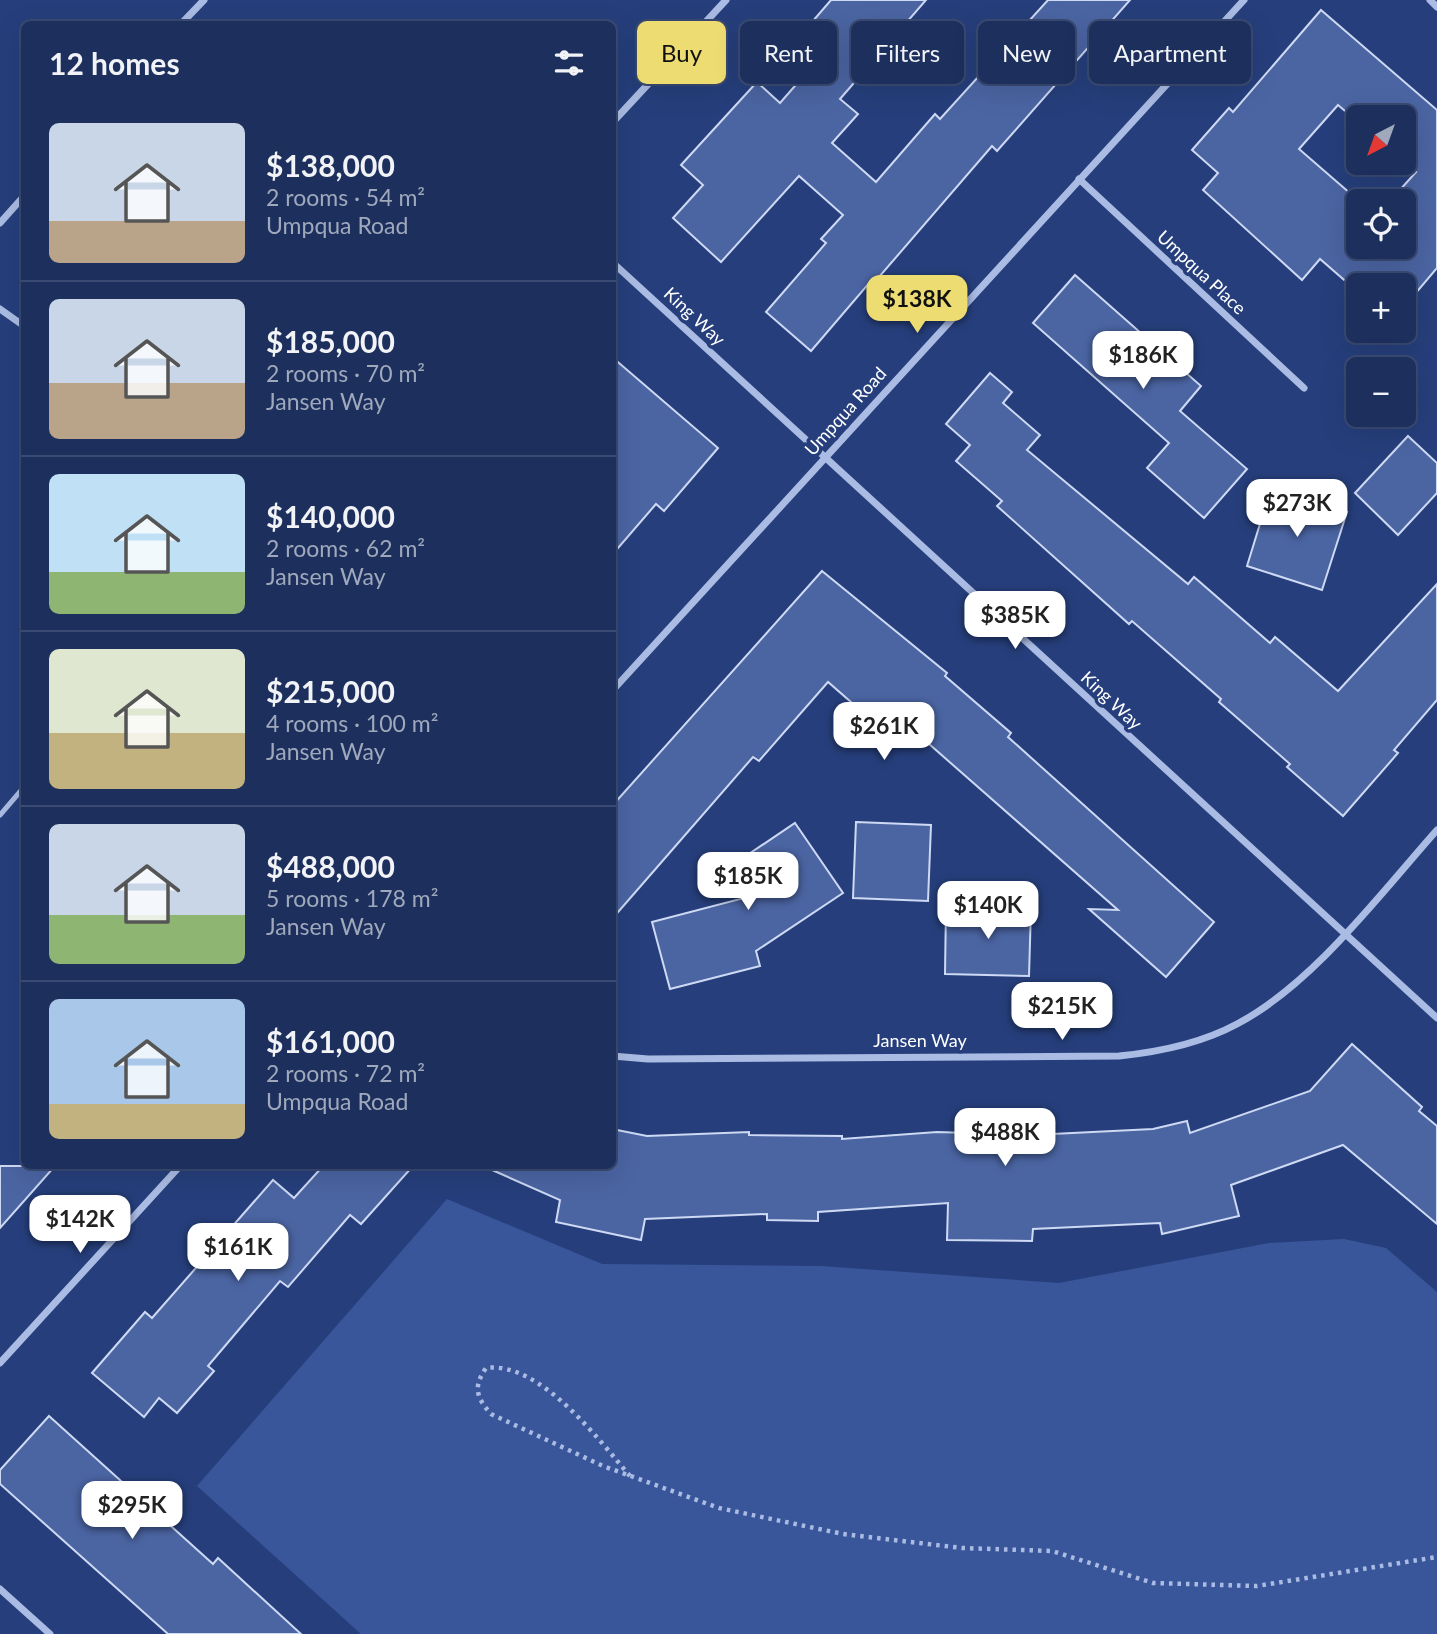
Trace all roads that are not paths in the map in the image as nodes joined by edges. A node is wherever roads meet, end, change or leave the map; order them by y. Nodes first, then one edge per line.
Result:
1 (204, 0) edge
2 (726, 0) edge
3 (1244, 0) edge
4 (1430, 0) edge
5 (1437, 7) edge
6 (184, 21) edge
7 (616, 119) edge
8 (1079, 179) junction
9 (21, 199) edge
10 (0, 223) edge
11 (616, 266) edge
12 (0, 309) edge
13 (21, 324) edge
14 (1304, 388) dead end
15 (825, 457) junction
16 (616, 687) edge
17 (21, 790) edge
18 (0, 815) edge
19 (1437, 830) edge
20 (1343, 933) junction
21 (1437, 1018) edge
22 (616, 1056) edge
23 (177, 1169) edge
24 (0, 1363) edge
25 (0, 1589) edge
26 (50, 1634) edge

1 - 6 street
2 - 7 street
3 - 8 street, Umpqua Road
4 - 5 street
8 - 14 street, Umpqua Place
8 - 15 street, Umpqua Road
9 - 10 street
11 - 15 street, King Way
12 - 13 street
15 - 16 street, Umpqua Road
15 - 20 street, King Way
17 - 18 lane
19 - 20 street, Jansen Way
20 - 21 street, King Way
20 - 22 street, Jansen Way
23 - 24 street
25 - 26 street

